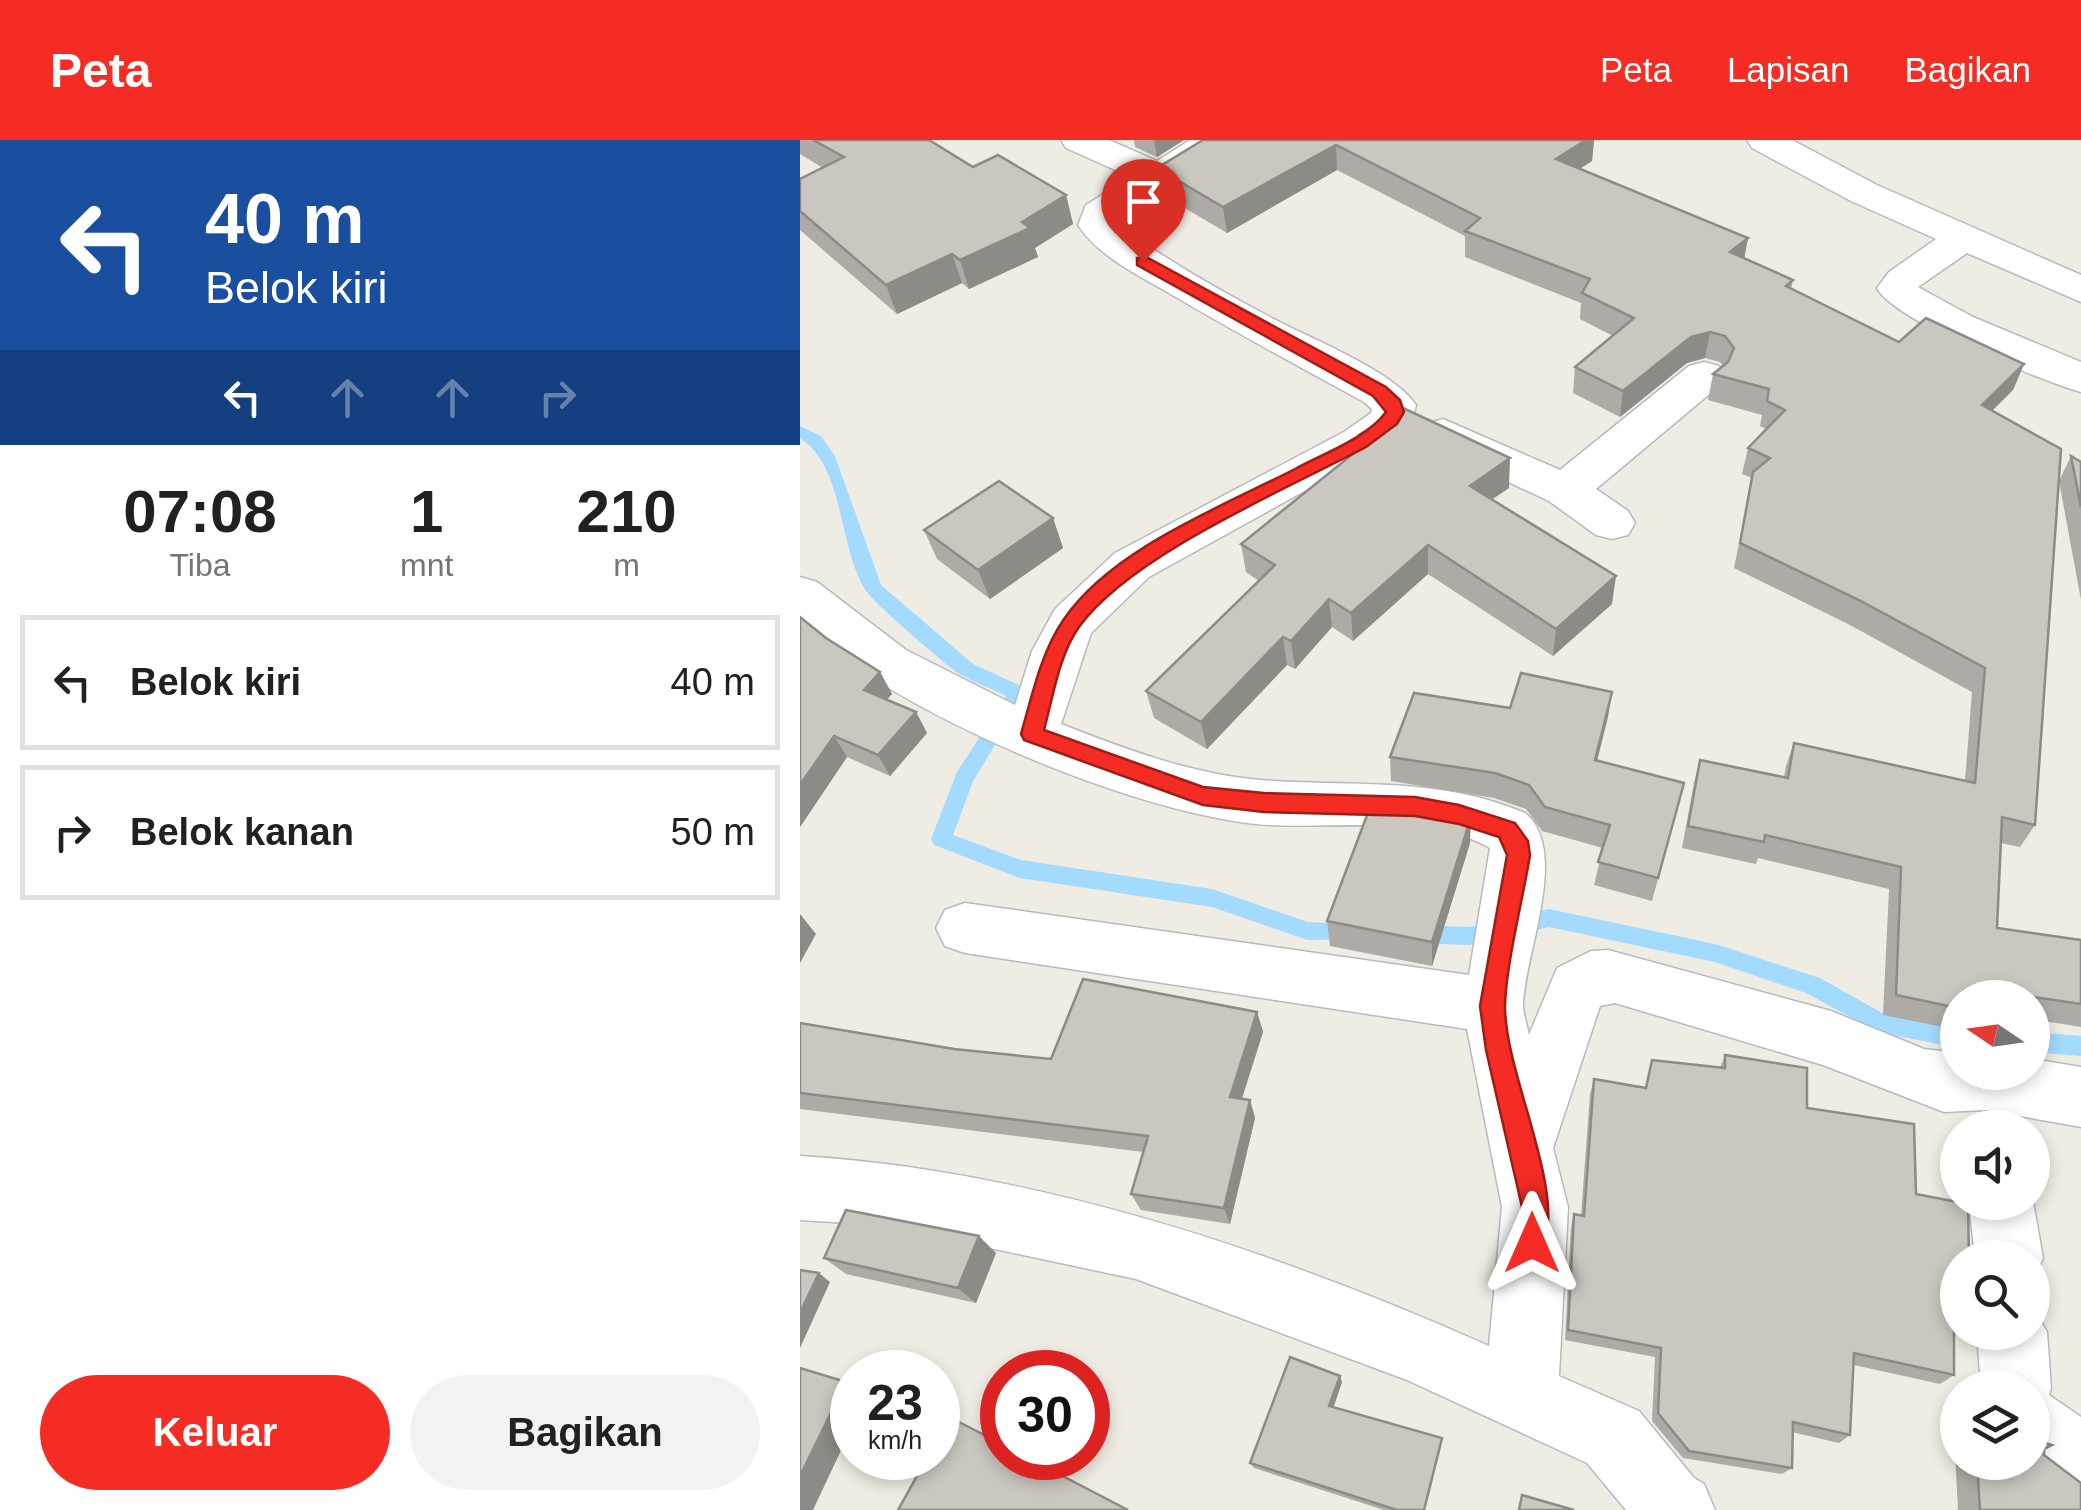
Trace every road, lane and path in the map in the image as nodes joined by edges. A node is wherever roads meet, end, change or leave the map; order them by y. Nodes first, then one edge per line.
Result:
1 (1079, 140) edge
2 (1215, 140) edge
3 (1765, 140) edge
4 (1159, 176) junction
5 (1962, 239) junction
6 (2081, 290) edge
7 (1704, 376) dead end
8 (2081, 378) edge
9 (1395, 412) junction
10 (1565, 490) junction
11 (1612, 523) dead end
12 (800, 595) edge
13 (1032, 734) junction
14 (965, 928) dead end
15 (1493, 1006) junction
16 (2081, 1096) edge
17 (1989, 1104) edge
18 (1521, 1148) junction
19 (800, 1188) edge
20 (1524, 1395) junction
21 (2050, 1438) edge
22 (2081, 1462) edge
23 (1678, 1510) edge

1 - 4 street
2 - 4 street
3 - 5 street
4 - 9 street
5 - 6 street
5 - 8 street
7 - 10 street
9 - 10 street
9 - 13 street
10 - 11 street
12 - 13 street
13 - 15 street
14 - 15 street
15 - 18 street
16 - 17 street
17 - 18 street
18 - 20 street
19 - 20 street
20 - 23 street
21 - 22 street

